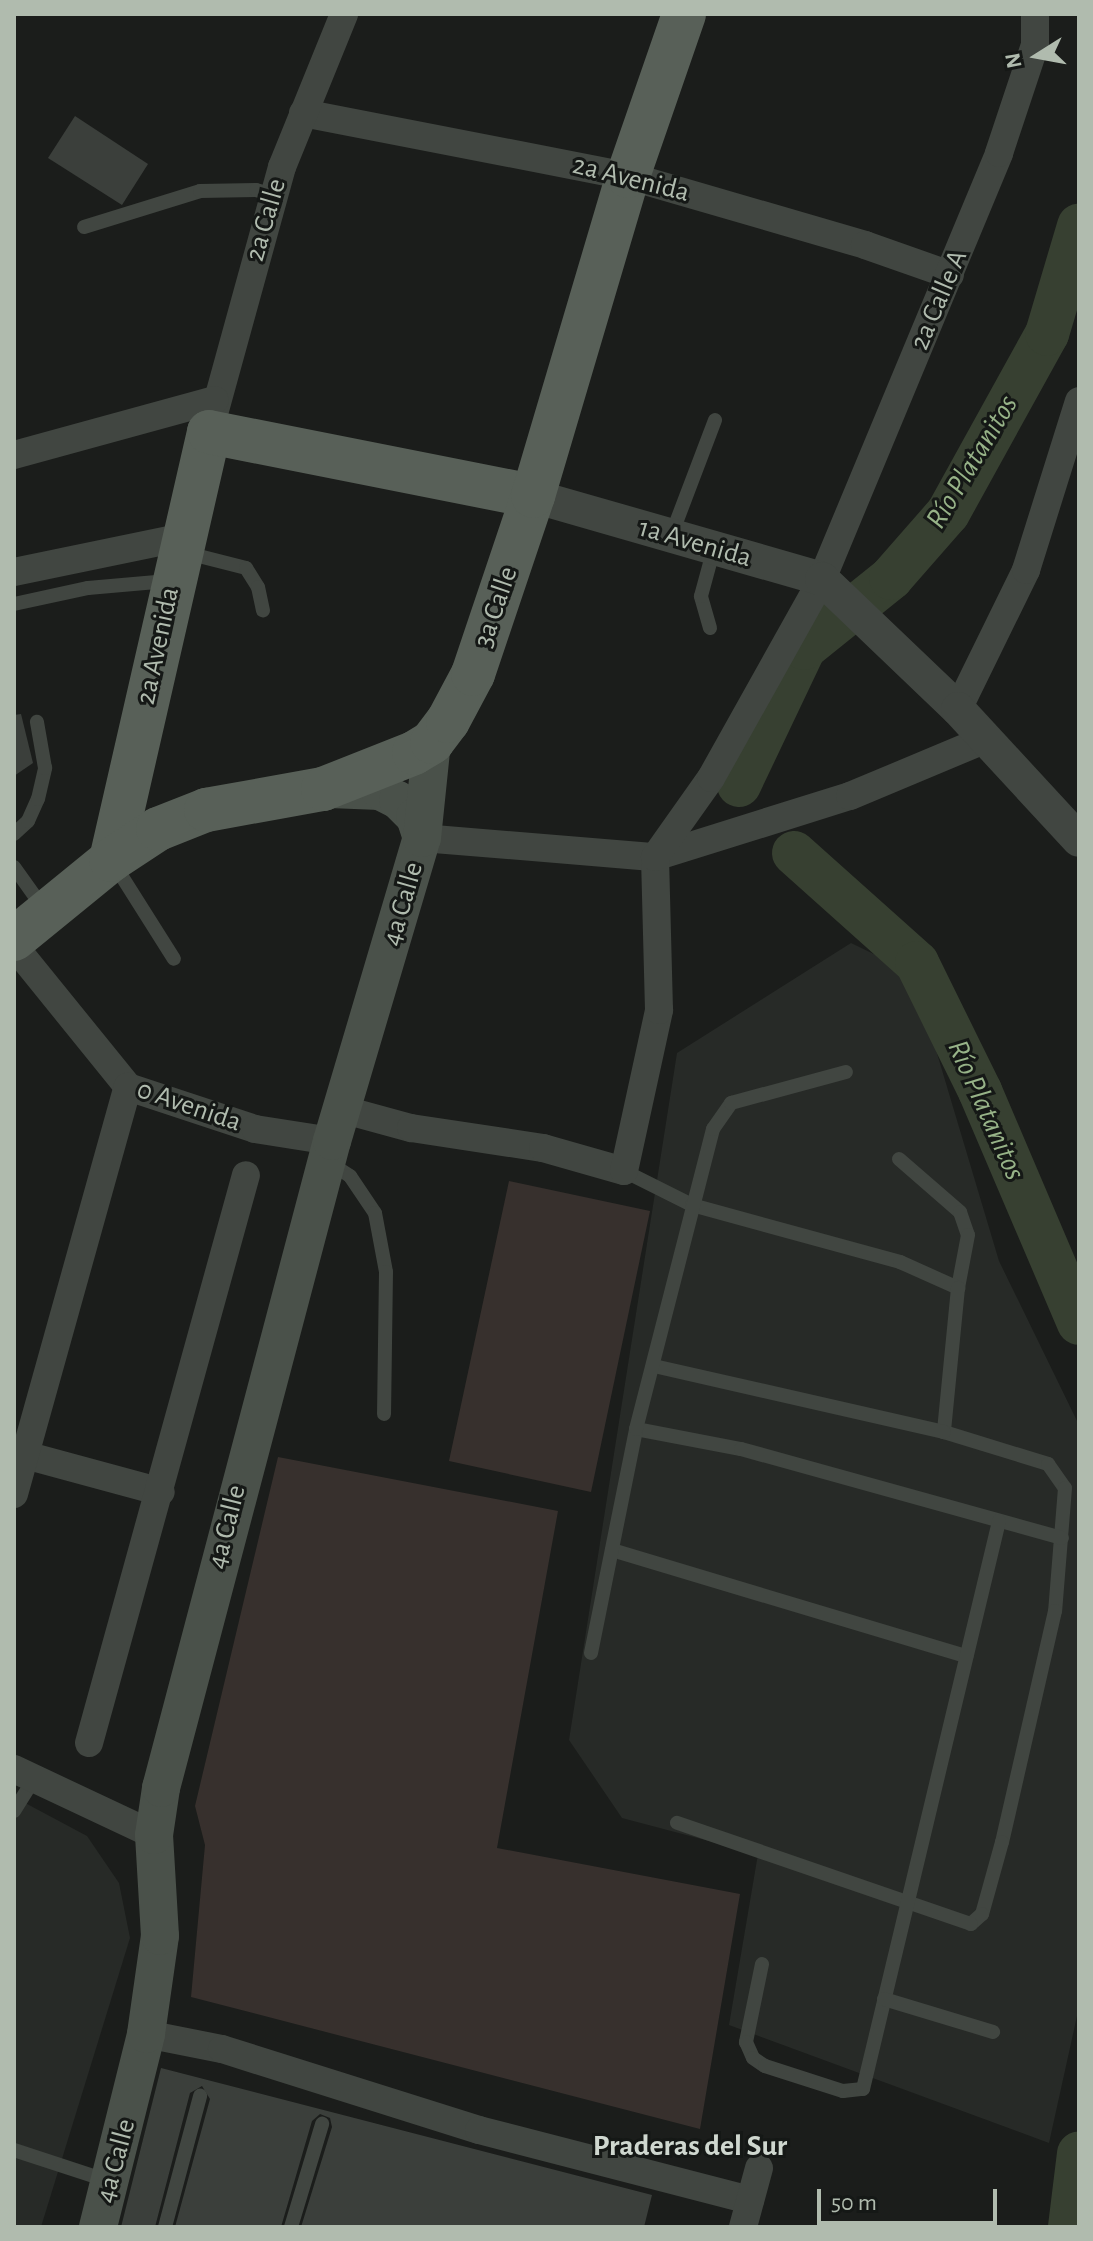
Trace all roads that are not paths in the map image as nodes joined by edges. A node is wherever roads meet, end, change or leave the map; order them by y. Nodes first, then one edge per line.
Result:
1 (344, 14) edge
2 (684, 14) edge
3 (1035, 14) edge
4 (303, 113) junction
5 (628, 176) junction
6 (274, 195) junction
7 (84, 227) dead end
8 (950, 275) junction
9 (1079, 401) edge
10 (212, 416) junction
11 (715, 420) dead end
12 (14, 455) edge
13 (533, 496) junction
14 (671, 536) junction
15 (714, 548) junction
16 (178, 556) junction
17 (14, 572) edge
18 (825, 582) junction
19 (14, 604) edge
20 (263, 610) dead end
21 (710, 628) dead end
22 (958, 709) junction
23 (37, 722) dead end
24 (986, 739) junction
25 (432, 742) junction
26 (323, 789) junction
27 (14, 834) edge
28 (422, 838) junction
29 (1079, 840) edge
30 (655, 857) junction
31 (111, 860) junction
32 (14, 867) edge
33 (30, 926) edge
34 (14, 946) edge
35 (174, 959) dead end
36 (846, 1072) dead end
37 (128, 1087) junction
38 (333, 1137) junction
39 (899, 1159) dead end
40 (624, 1171) junction
41 (246, 1175) dead end
42 (692, 1205) junction
43 (958, 1288) junction
44 (654, 1366) junction
45 (384, 1414) dead end
46 (636, 1429) junction
47 (944, 1432) junction
48 (19, 1453) edge
49 (161, 1492) junction
50 (14, 1494) edge
51 (999, 1521) junction
52 (1062, 1538) junction
53 (612, 1550) junction
54 (591, 1653) dead end
55 (966, 1656) junction
56 (89, 1743) dead end
57 (24, 1774) edge
58 (14, 1811) edge
59 (677, 1823) dead end
60 (154, 1835) junction
61 (906, 1905) junction
62 (762, 1964) dead end
63 (884, 1999) junction
64 (993, 2032) dead end
65 (146, 2034) junction
66 (200, 2096) dead end
67 (322, 2124) dead end
68 (14, 2150) edge
69 (759, 2168) dead end
70 (111, 2181) junction
71 (746, 2214) edge
72 (98, 2227) edge
73 (165, 2227) edge
74 (291, 2227) edge

1 - 4 street, 2a Calle
2 - 5 main road, 3a Calle
3 - 8 street, 2a Calle A
4 - 5 street, 2a Avenida
4 - 6 street, 2a Calle
5 - 8 street, 2a Avenida
5 - 13 main road, 3a Calle
6 - 7 lane
6 - 10 street, 2a Calle
8 - 18 street, 2a Calle A
9 - 22 street
10 - 12 street
10 - 13 main road, 1a Avenida
10 - 16 main road, 2a Avenida
11 - 14 lane
13 - 14 street, 1a Avenida
13 - 25 main road, 3a Calle
14 - 15 street, 1a Avenida
15 - 18 street, 1a Avenida
15 - 21 lane
16 - 17 street
16 - 19 lane
16 - 20 lane
16 - 31 main road, 2a Avenida
18 - 22 street, 1a Avenida
18 - 30 street, 2a Calle A
22 - 24 street, 1a Avenida
23 - 27 lane
24 - 29 street, 1a Avenida
24 - 30 street
25 - 26 main road
25 - 28 main road, 4a Calle
26 - 28 main road, 4a Calle
26 - 31 main road
28 - 30 street
28 - 38 main road, 4a Calle
30 - 40 street
31 - 33 main road
31 - 35 lane
32 - 33 lane
34 - 37 street, 0 Avenida
36 - 42 lane
37 - 38 street, 0 Avenida
37 - 48 street
38 - 40 street, 0 Avenida
38 - 45 lane
38 - 60 main road, 4a Calle
39 - 43 lane
40 - 42 lane
41 - 49 street
42 - 43 lane
42 - 44 lane
43 - 47 lane
44 - 46 lane
44 - 47 lane
46 - 51 lane
46 - 53 lane
47 - 52 lane
48 - 49 street
48 - 50 street
49 - 56 street
51 - 52 lane
51 - 55 lane
52 - 61 lane
53 - 54 lane
53 - 55 lane
55 - 61 lane
57 - 58 lane
57 - 60 street
59 - 61 lane
60 - 65 main road, 4a Calle
61 - 63 lane
62 - 63 lane
63 - 64 lane
65 - 70 main road, 4a Calle
65 - 71 street
66 - 73 lane
67 - 74 lane
68 - 70 lane
69 - 71 street
70 - 72 main road, 4a Calle

